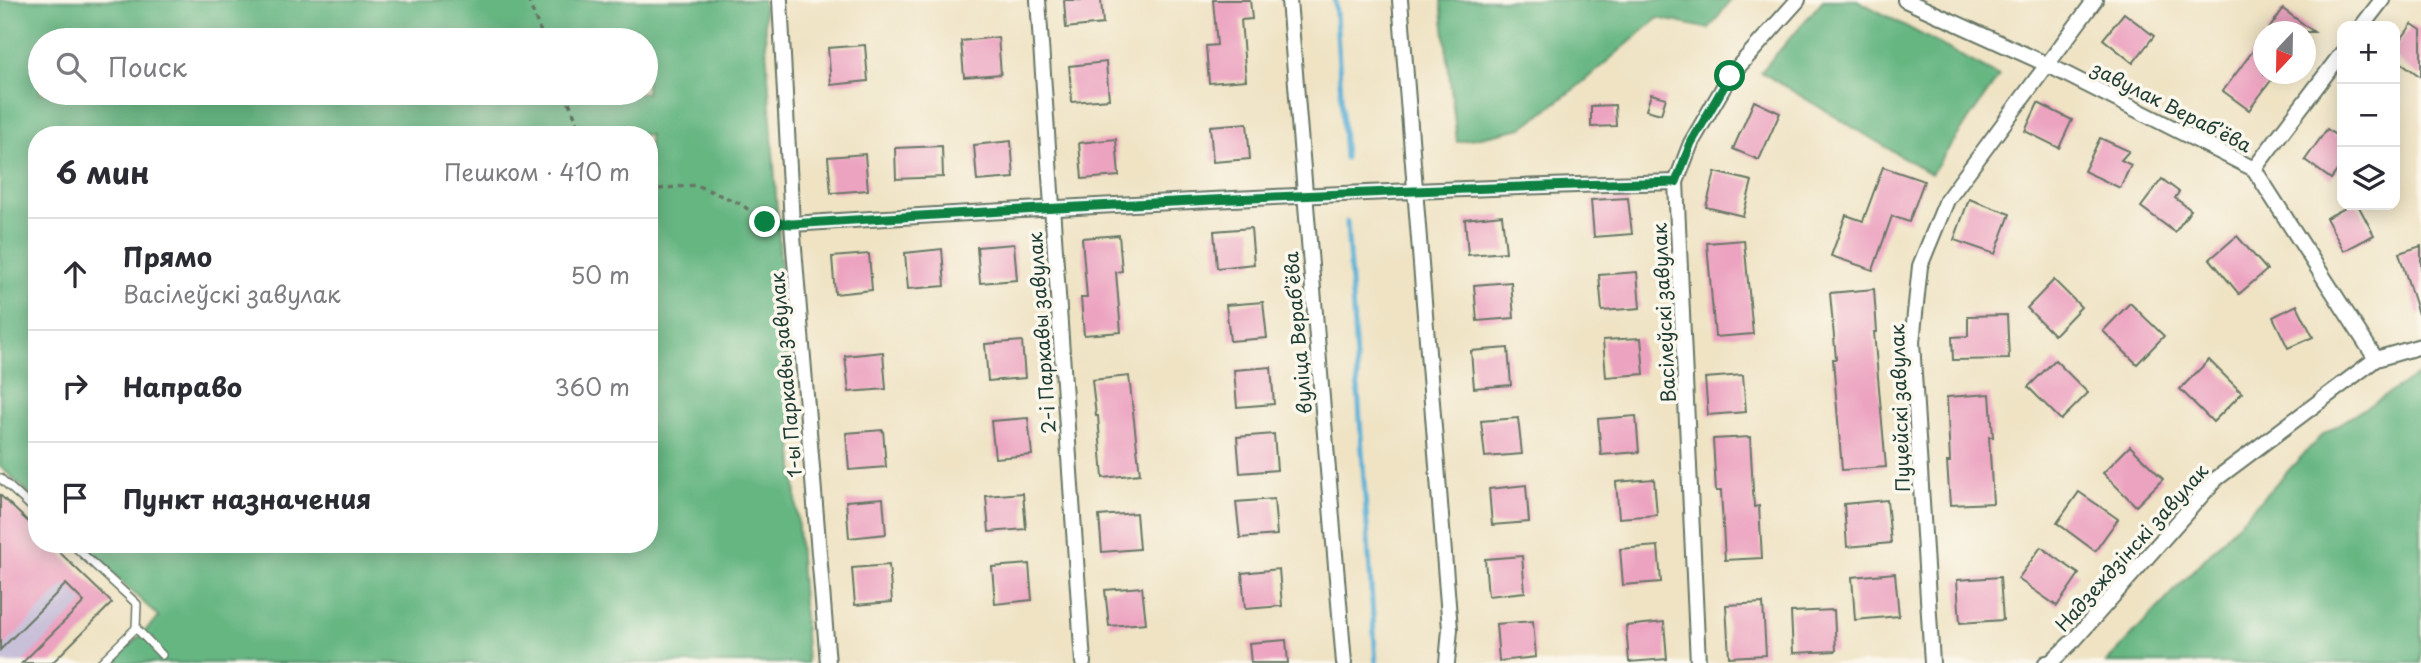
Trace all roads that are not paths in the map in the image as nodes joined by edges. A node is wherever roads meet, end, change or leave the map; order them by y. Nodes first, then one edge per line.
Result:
1 (780, 0) edge
2 (1038, 0) edge
3 (1289, 0) edge
4 (1400, 0) edge
5 (1798, 0) edge
6 (1905, 0) edge
7 (2095, 0) edge
8 (2382, 0) edge
9 (2366, 21) edge
10 (2337, 59) edge
11 (2046, 64) junction
12 (2254, 169) junction
13 (1676, 182) junction
14 (1416, 189) junction
15 (1305, 196) junction
16 (1052, 207) junction
17 (792, 224) junction
18 (2421, 346) edge
19 (2376, 359) junction
20 (0, 478) edge
21 (28, 504) edge
22 (82, 553) edge
23 (136, 628) junction
24 (162, 655) dead end
25 (100, 663) edge
26 (828, 663) edge
27 (1083, 663) edge
28 (1343, 663) edge
29 (1447, 663) edge
30 (1698, 663) edge
31 (1932, 663) edge
32 (2046, 663) edge

1 - 17 street, 1-ы Паркавы завулак
2 - 16 street, 2-і Паркавы завулак
3 - 15 street, вуліца Верабʼёва
4 - 14 street
5 - 13 street, Васілеўскі завулак
6 - 11 street, завулак Верабʼёва
7 - 11 street, Пуцейскі завулак
8 - 9 street
10 - 12 street
11 - 12 street, завулак Верабʼёва
11 - 31 street, Пуцейскі завулак
12 - 19 street, завулак Верабʼёва
13 - 14 street
13 - 30 street, Васілеўскі завулак
14 - 15 street
14 - 29 street
15 - 16 street
15 - 28 street, вуліца Верабʼёва
16 - 17 street
16 - 27 street, 2-і Паркавы завулак
17 - 26 street, 1-ы Паркавы завулак
18 - 19 street, Надзеждзінскі завулак
19 - 32 street, Надзеждзінскі завулак
20 - 21 lane
22 - 23 lane
23 - 24 lane
23 - 25 lane

